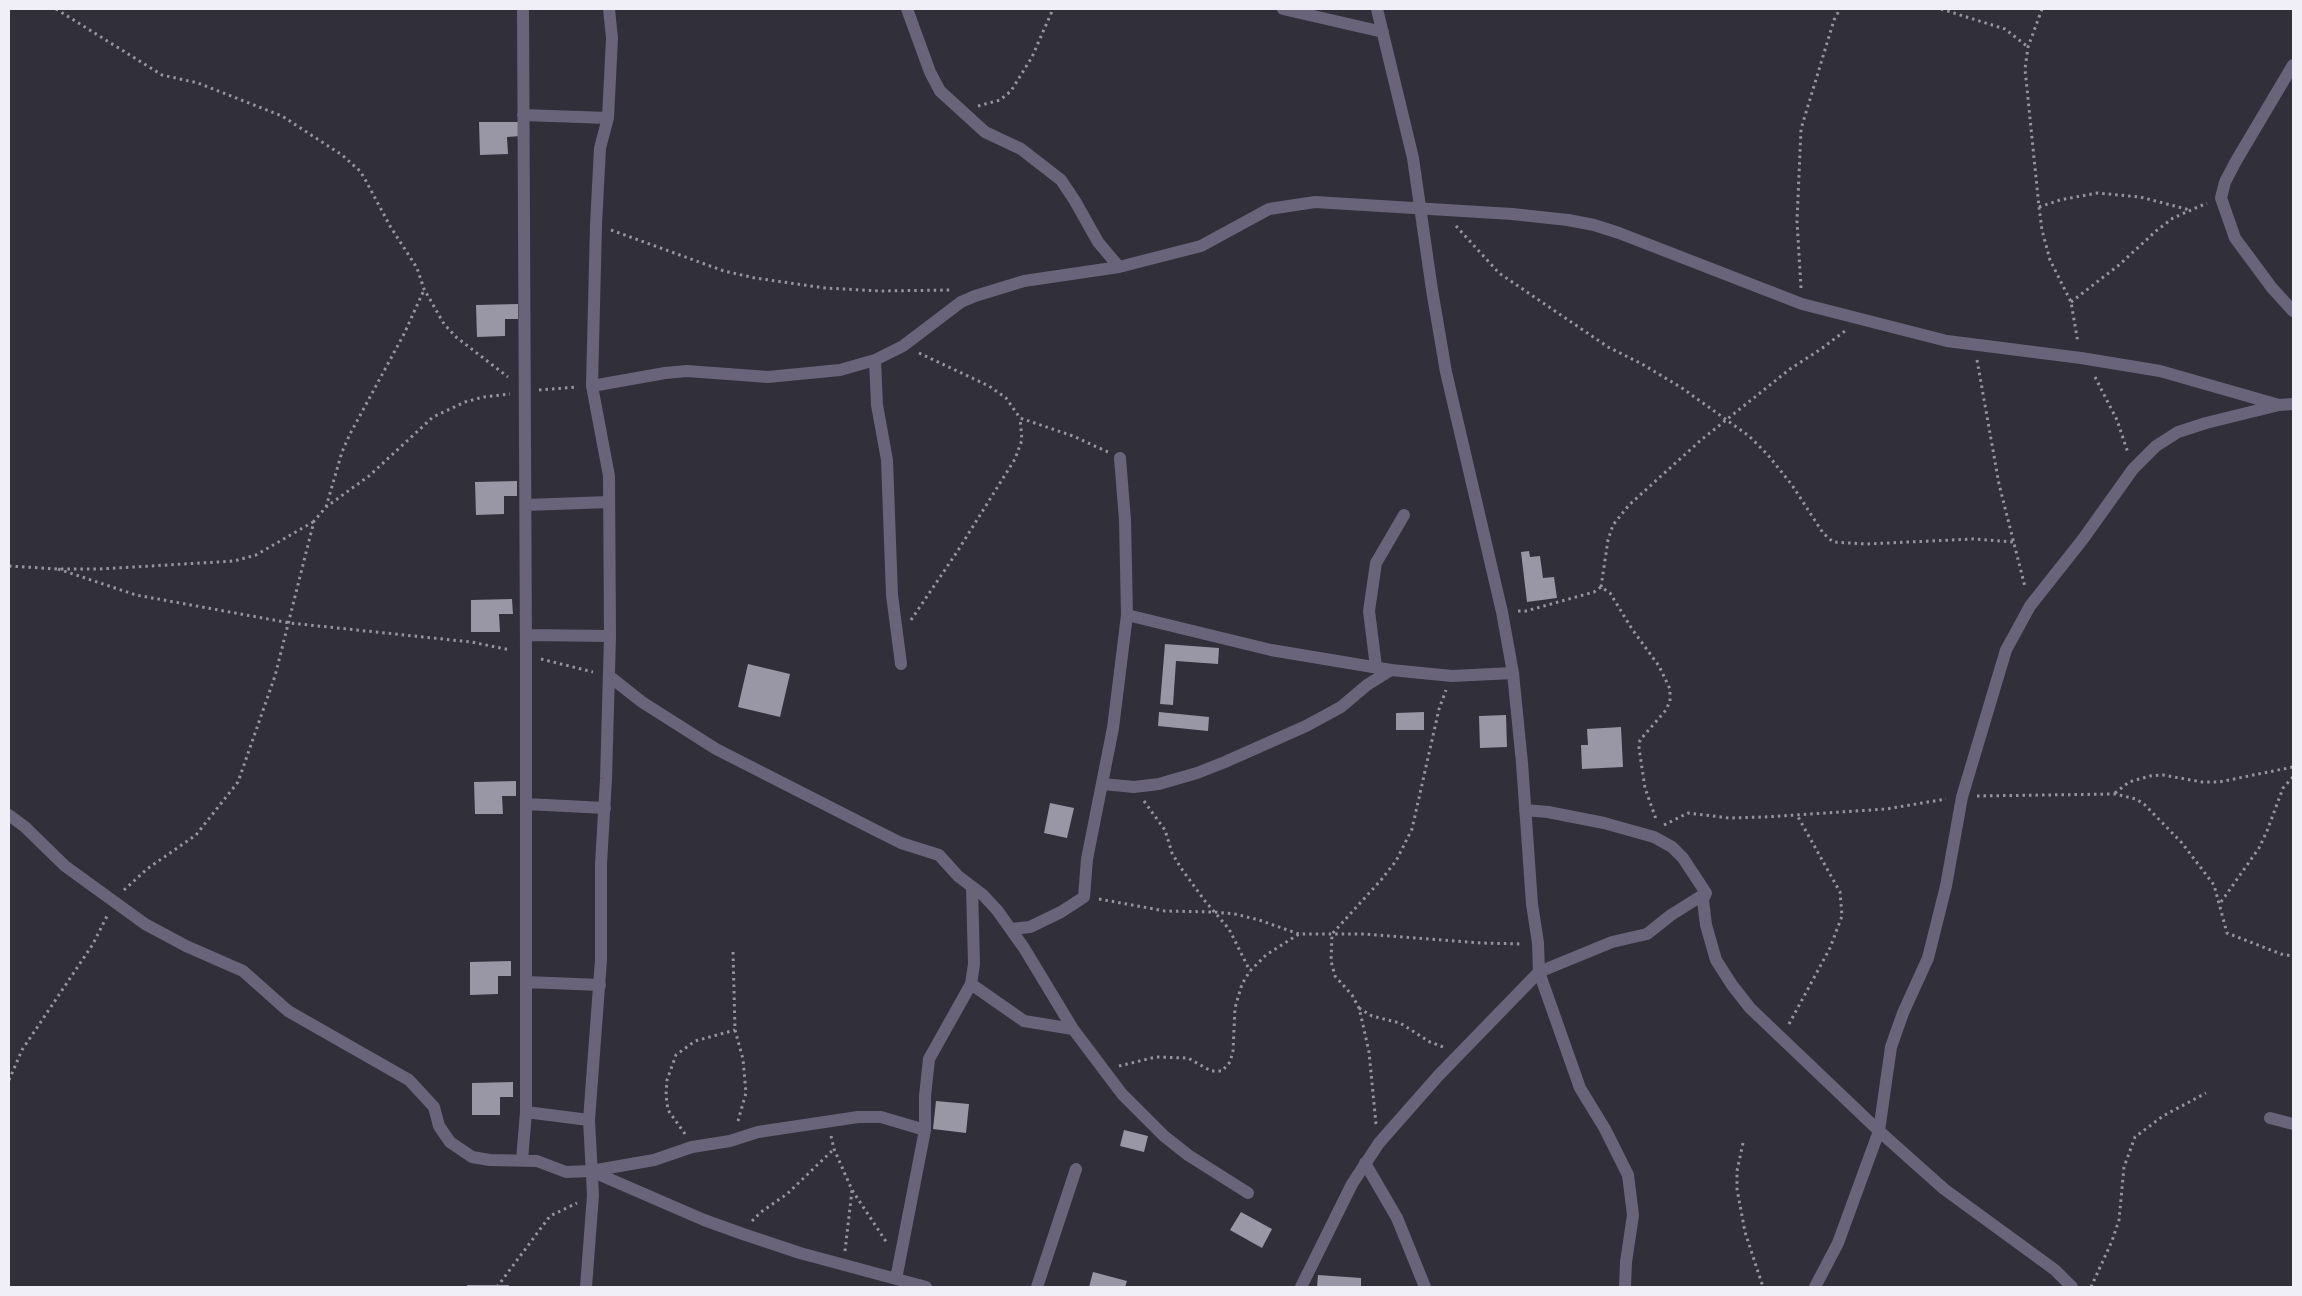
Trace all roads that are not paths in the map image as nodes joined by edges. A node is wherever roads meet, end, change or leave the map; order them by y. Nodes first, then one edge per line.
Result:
1 (523, 9) edge
2 (609, 9) edge
3 (907, 9) edge
4 (1283, 9) edge
5 (1377, 9) edge
6 (1383, 32) junction
7 (2293, 65) edge
8 (524, 115) junction
9 (608, 118) junction
10 (1420, 208) junction
11 (1119, 267) junction
12 (2293, 312) edge
13 (875, 360) junction
14 (592, 386) junction
15 (2293, 404) edge
16 (2279, 405) junction
17 (1120, 458) road end
18 (609, 502) junction
19 (526, 505) junction
20 (1404, 515) dead end
21 (1127, 616) junction
22 (526, 635) junction
23 (610, 636) junction
24 (901, 664) dead end
25 (1376, 667) junction
26 (1391, 670) junction
27 (1513, 673) junction
28 (609, 676) junction
29 (1103, 784) junction
30 (526, 804) junction
31 (605, 808) junction
32 (1526, 810) junction
33 (9, 815) edge
34 (972, 887) junction
35 (1706, 893) junction
36 (1011, 929) junction
37 (1539, 972) junction
38 (526, 982) junction
39 (971, 984) junction
40 (600, 985) junction
41 (1073, 1029) junction
42 (526, 1112) junction
43 (2270, 1118) dead end
44 (589, 1120) junction
45 (2293, 1124) edge
46 (925, 1130) junction
47 (1879, 1132) junction
48 (522, 1160) junction
49 (1366, 1163) junction
50 (1076, 1169) dead end
51 (591, 1171) junction
52 (1248, 1193) dead end
53 (896, 1279) junction
54 (586, 1287) edge
55 (926, 1287) edge
56 (1037, 1287) edge
57 (1301, 1287) edge
58 (1425, 1287) edge
59 (1625, 1287) edge
60 (1815, 1287) edge
61 (2072, 1287) edge

1 - 8 street
2 - 9 street
3 - 11 street
4 - 6 street
5 - 6 street
6 - 10 street
7 - 12 street
8 - 9 street
8 - 19 street
9 - 14 street
10 - 11 street
10 - 16 street
10 - 27 street
11 - 13 street
13 - 14 street
13 - 24 street
14 - 18 street
15 - 16 street
16 - 47 street
17 - 21 street
18 - 19 street
18 - 23 street
19 - 22 street
20 - 25 street
21 - 25 street
21 - 29 street
22 - 23 street
22 - 30 street
23 - 28 street
25 - 26 street
26 - 27 street
26 - 29 street
27 - 32 street
28 - 31 street
28 - 34 street
29 - 36 street
30 - 31 street
30 - 38 street
31 - 40 street
32 - 35 street
32 - 37 street
33 - 48 street
34 - 36 street
34 - 39 street
35 - 37 street
35 - 47 street
36 - 41 street
37 - 49 street
37 - 59 street
38 - 40 street
38 - 42 street
39 - 41 street
39 - 46 street
40 - 44 street
41 - 52 street
42 - 44 street
42 - 48 street
43 - 45 street
44 - 51 street
46 - 51 street
46 - 53 street
47 - 60 street
47 - 61 street
48 - 51 street
49 - 57 street
49 - 58 street
50 - 56 street
51 - 53 street
51 - 54 street
53 - 55 street

